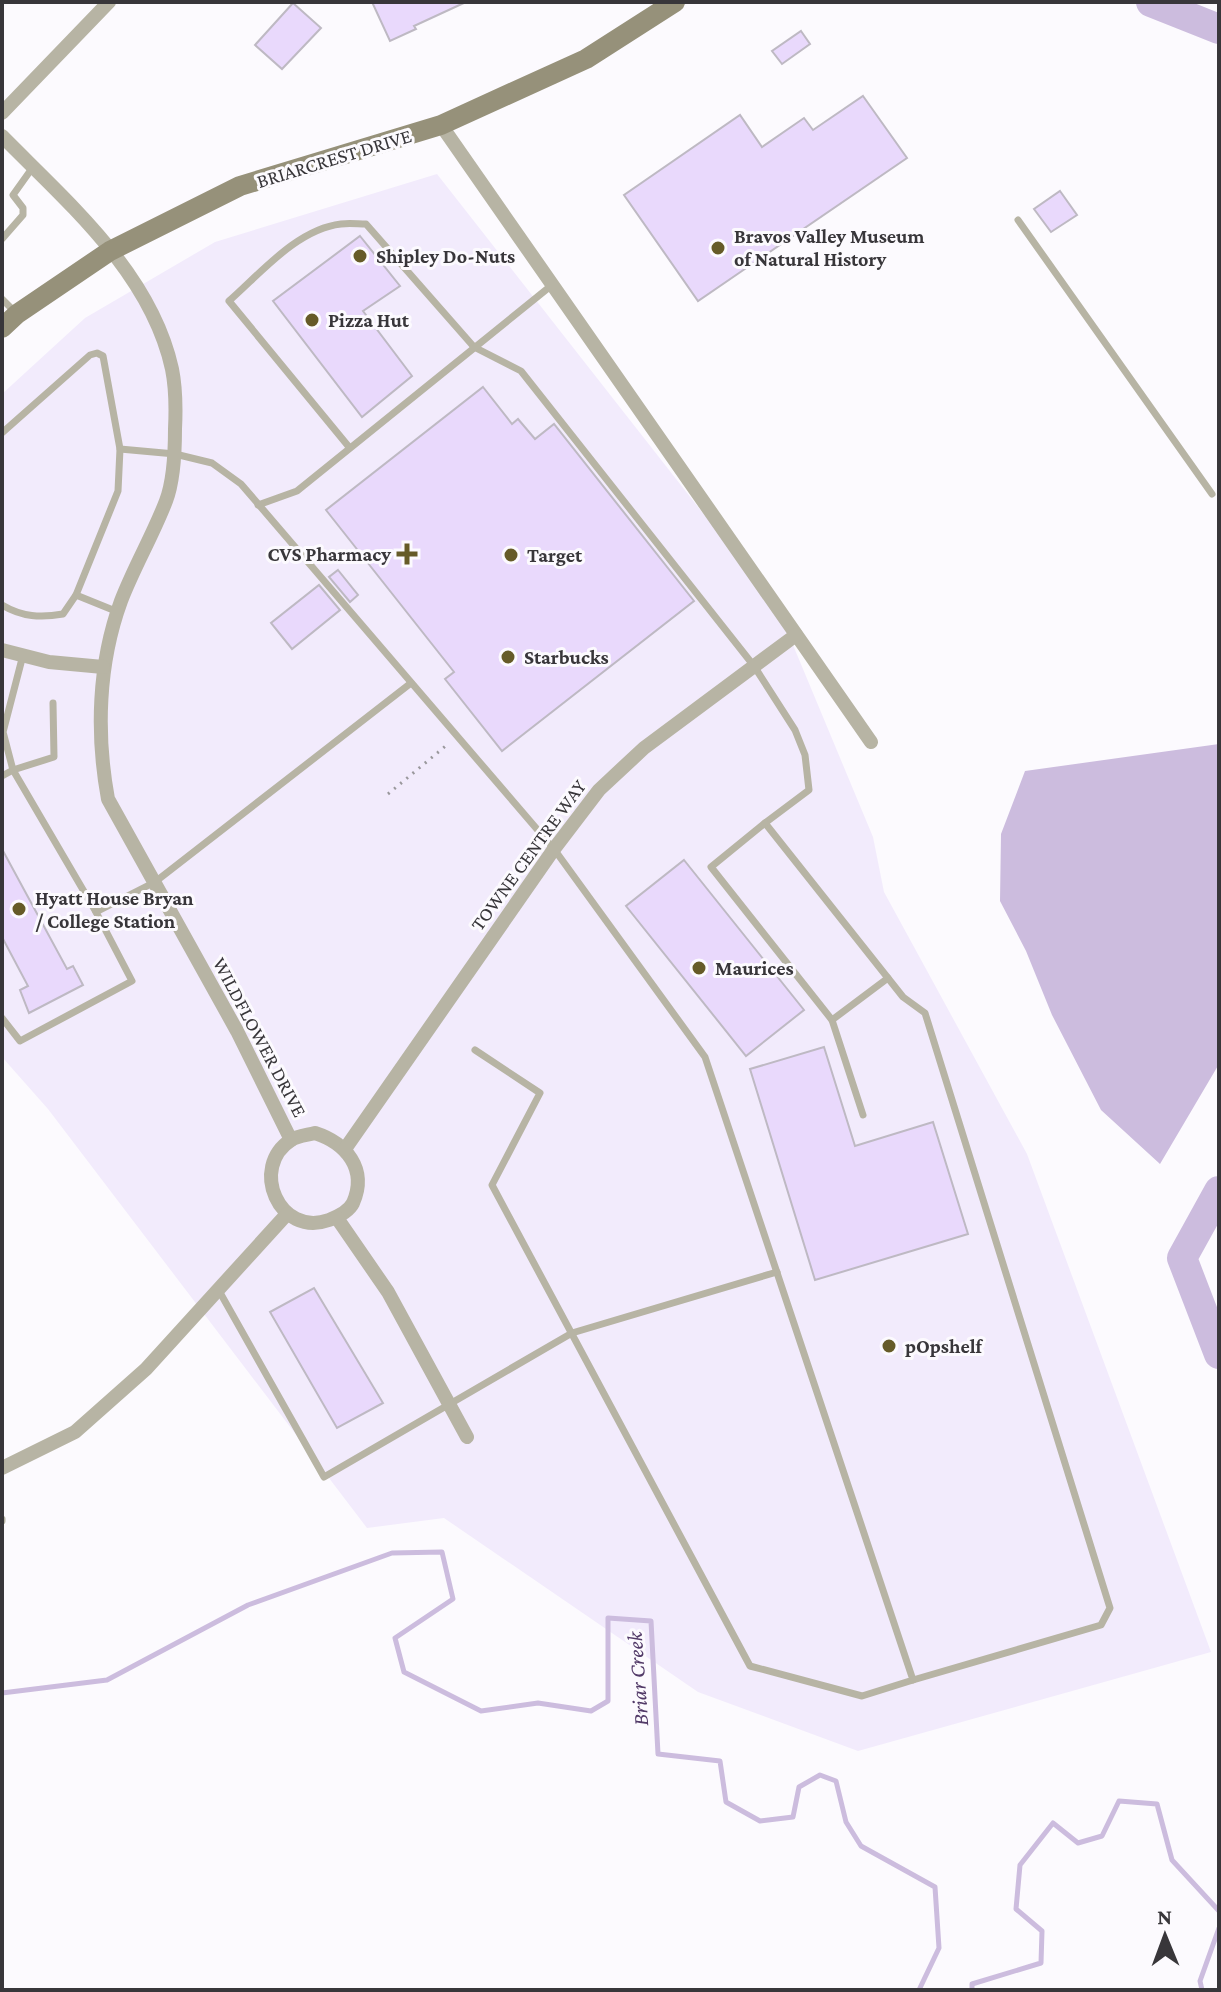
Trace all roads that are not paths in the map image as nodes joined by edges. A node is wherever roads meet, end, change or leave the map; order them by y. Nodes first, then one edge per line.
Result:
1 (109, 2) edge
2 (675, 2) edge
3 (2, 113) edge
4 (441, 125) junction
5 (2, 136) edge
6 (33, 167) junction
7 (13, 195) junction
8 (7, 204) dead end
9 (1018, 220) dead end
10 (2, 239) edge
11 (110, 251) junction
12 (552, 285) junction
13 (2, 299) edge
14 (10, 321) edge
15 (474, 347) junction
16 (2, 433) edge
17 (349, 447) junction
18 (120, 449) junction
19 (175, 454) junction
20 (1212, 494) dead end
21 (258, 505) junction
22 (76, 595) junction
23 (2, 605) edge
24 (118, 612) junction
25 (796, 635) junction
26 (2, 650) edge
27 (23, 655) junction
28 (754, 666) junction
29 (103, 667) junction
30 (411, 683) junction
31 (53, 703) dead end
32 (871, 742) dead end
33 (13, 770) junction
34 (2, 776) edge
35 (765, 823) junction
36 (554, 849) junction
37 (155, 882) junction
38 (96, 912) junction
39 (888, 978) junction
40 (2, 1018) edge
41 (832, 1020) junction
42 (475, 1050) dead end
43 (863, 1115) dead end
44 (291, 1140) junction
45 (345, 1149) junction
46 (287, 1214) junction
47 (337, 1218) junction
48 (777, 1272) junction
49 (218, 1289) junction
50 (572, 1333) junction
51 (449, 1402) junction
52 (467, 1437) dead end
53 (2, 1468) edge
54 (913, 1680) junction

1 - 3 street
2 - 4 main road, BRIARCREST DRIVE
4 - 11 main road, BRIARCREST DRIVE
4 - 12 street
5 - 6 street, WILDFLOWER DRIVE
6 - 7 lane
6 - 11 street, WILDFLOWER DRIVE
7 - 8 lane
7 - 10 lane
9 - 20 lane
11 - 14 main road, BRIARCREST DRIVE
11 - 19 street, WILDFLOWER DRIVE
12 - 15 lane
12 - 25 street
13 - 14 lane
15 - 17 lane
15 - 17 lane
15 - 28 lane
16 - 18 lane
17 - 21 lane
18 - 19 lane
18 - 22 lane
19 - 21 lane
19 - 24 street, WILDFLOWER DRIVE
21 - 30 lane
22 - 23 lane
22 - 24 lane
24 - 29 street, WILDFLOWER DRIVE
25 - 28 street, TOWNE CENTRE WAY
25 - 32 street
26 - 27 street
27 - 29 street
27 - 33 lane
28 - 35 lane
28 - 36 street, TOWNE CENTRE WAY
29 - 37 street, WILDFLOWER DRIVE
30 - 36 lane
30 - 37 lane
31 - 33 lane
33 - 34 lane
33 - 38 lane
35 - 39 lane
35 - 41 lane
36 - 45 street, TOWNE CENTRE WAY
36 - 48 lane
37 - 38 lane
37 - 44 street, WILDFLOWER DRIVE
38 - 40 lane
39 - 41 lane
39 - 54 lane
41 - 43 lane
42 - 50 lane
44 - 45 street
44 - 46 street
45 - 47 street
46 - 47 street
46 - 49 street
47 - 51 street
48 - 50 lane
48 - 54 lane
49 - 51 lane
49 - 53 street
50 - 51 lane
50 - 54 lane
51 - 52 street

